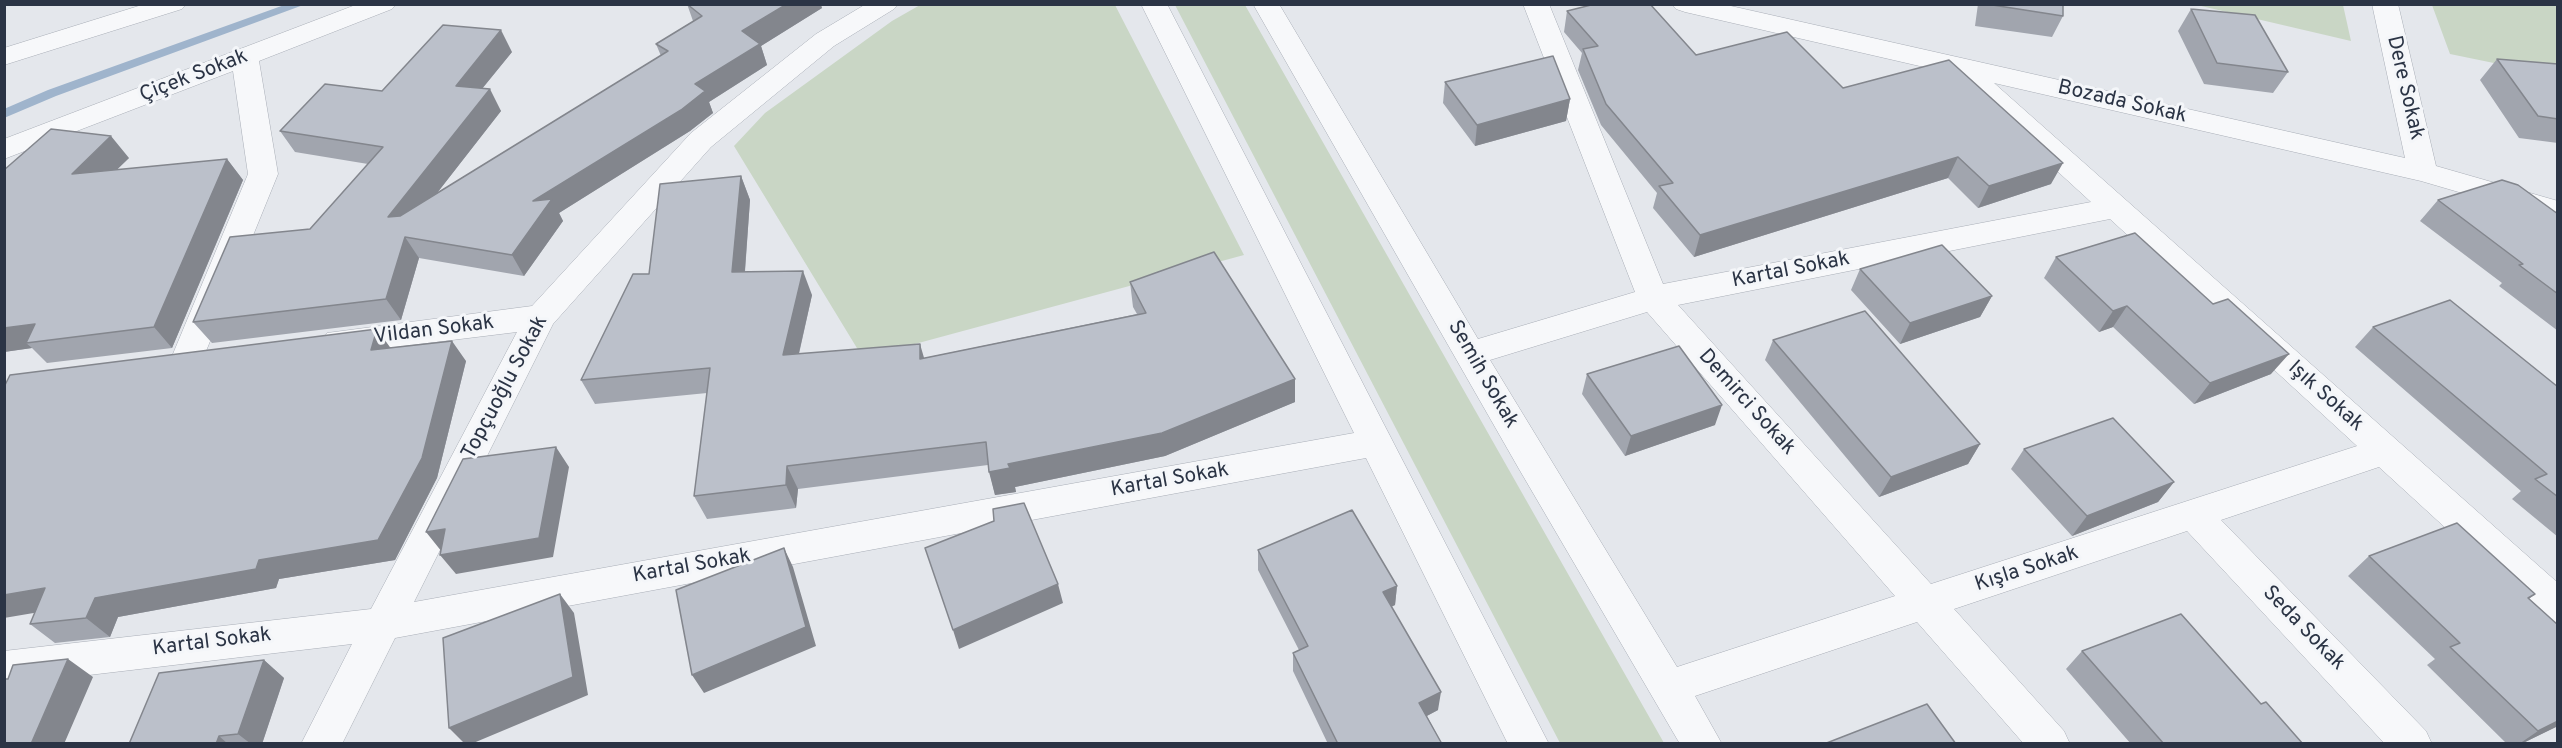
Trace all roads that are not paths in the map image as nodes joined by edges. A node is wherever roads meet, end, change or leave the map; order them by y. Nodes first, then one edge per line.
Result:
1 (86, 4) edge
2 (173, 4) edge
3 (383, 4) edge
4 (885, 4) edge
5 (1154, 4) edge
6 (1266, 4) edge
7 (1536, 4) edge
8 (1685, 4) edge
9 (2385, 4) edge
10 (48, 43) junction
11 (4, 57) edge
12 (244, 58) junction
13 (1959, 66) junction
14 (4, 150) edge
15 (2423, 172) junction
16 (2116, 208) junction
17 (2558, 211) edge
18 (1653, 298) junction
19 (542, 317) junction
20 (304, 347) edge
21 (1471, 354) junction
22 (221, 357) edge
23 (186, 361) junction
24 (152, 366) edge
25 (1375, 443) junction
26 (2385, 451) junction
27 (2194, 515) junction
28 (1925, 603) junction
29 (2558, 607) edge
30 (382, 624) junction
31 (4, 668) edge
32 (1669, 687) junction
33 (321, 744) edge
34 (1529, 744) edge
35 (1702, 744) edge
36 (2050, 744) edge
37 (2412, 744) edge

1 - 10 street
2 - 10 street
3 - 12 street, Çiçek Sokak
4 - 19 street, Topçuoğlu Sokak
5 - 25 street
6 - 21 street, Semih Sokak
7 - 18 street, Demirci Sokak
8 - 13 street, Bozada Sokak
9 - 15 street, Dere Sokak
10 - 11 street
12 - 14 street, Çiçek Sokak
12 - 23 street
13 - 15 street, Bozada Sokak
13 - 16 street, Işık Sokak
15 - 17 street, Bozada Sokak
16 - 18 street, Kartal Sokak
16 - 26 street, Işık Sokak
18 - 21 street, Kartal Sokak
18 - 28 street, Demirci Sokak
19 - 20 street, Vildan Sokak
19 - 30 street, Topçuoğlu Sokak
21 - 32 street, Semih Sokak
22 - 23 street
23 - 24 street
25 - 30 street, Kartal Sokak
25 - 34 street
26 - 27 street, Kışla Sokak
26 - 29 street, Işık Sokak
27 - 28 street, Kışla Sokak
27 - 37 street, Seda Sokak
28 - 32 street, Kışla Sokak
28 - 36 street, Demirci Sokak
30 - 31 street, Kartal Sokak
30 - 33 street, Topçuoğlu Sokak
32 - 35 street, Semih Sokak

